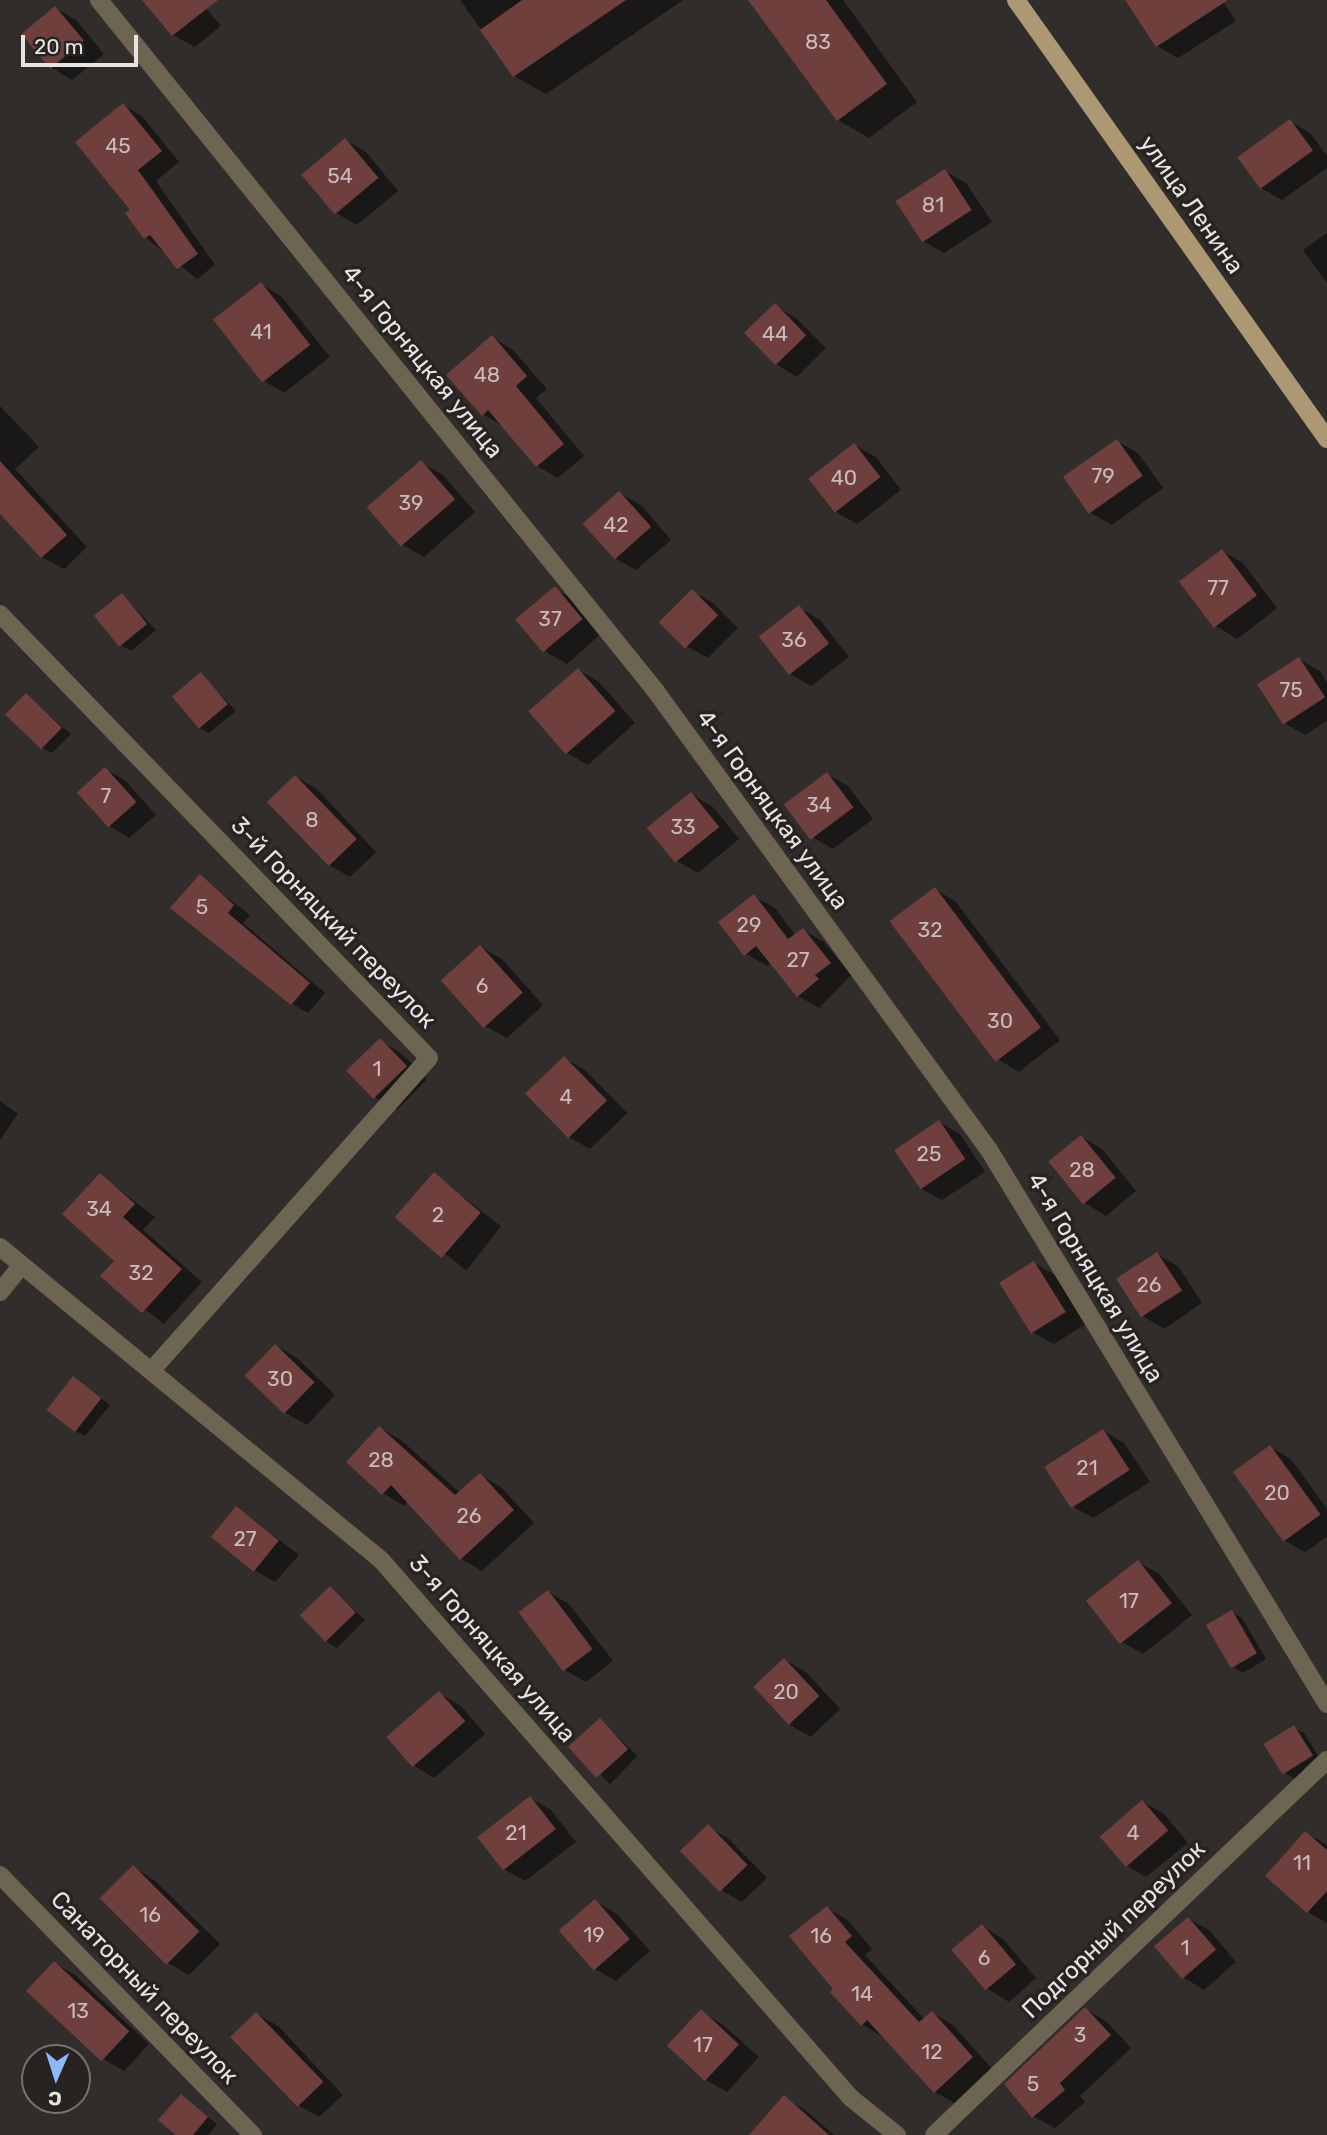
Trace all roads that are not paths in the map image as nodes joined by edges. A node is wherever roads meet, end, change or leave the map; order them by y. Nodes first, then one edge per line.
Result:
1 (99, 0) edge
2 (1016, 0) edge
3 (1327, 439) edge
4 (0, 614) edge
5 (0, 1247) edge
6 (20, 1267) junction
7 (0, 1292) edge
8 (153, 1369) junction
9 (1327, 1704) edge
10 (1327, 1760) edge
11 (0, 1875) edge
12 (253, 2135) edge
13 (897, 2135) edge
14 (934, 2135) edge

1 - 9 street, 4-я Горняцкая улица
2 - 3 main road, улица Ленина
4 - 8 street, 3-й Горняцкий переулок
5 - 6 street, 3-я Горняцкая улица
6 - 7 street
6 - 8 street, 3-я Горняцкая улица
8 - 13 street, 3-я Горняцкая улица
10 - 14 street, Подгорный переулок
11 - 12 street, Санаторный переулок

